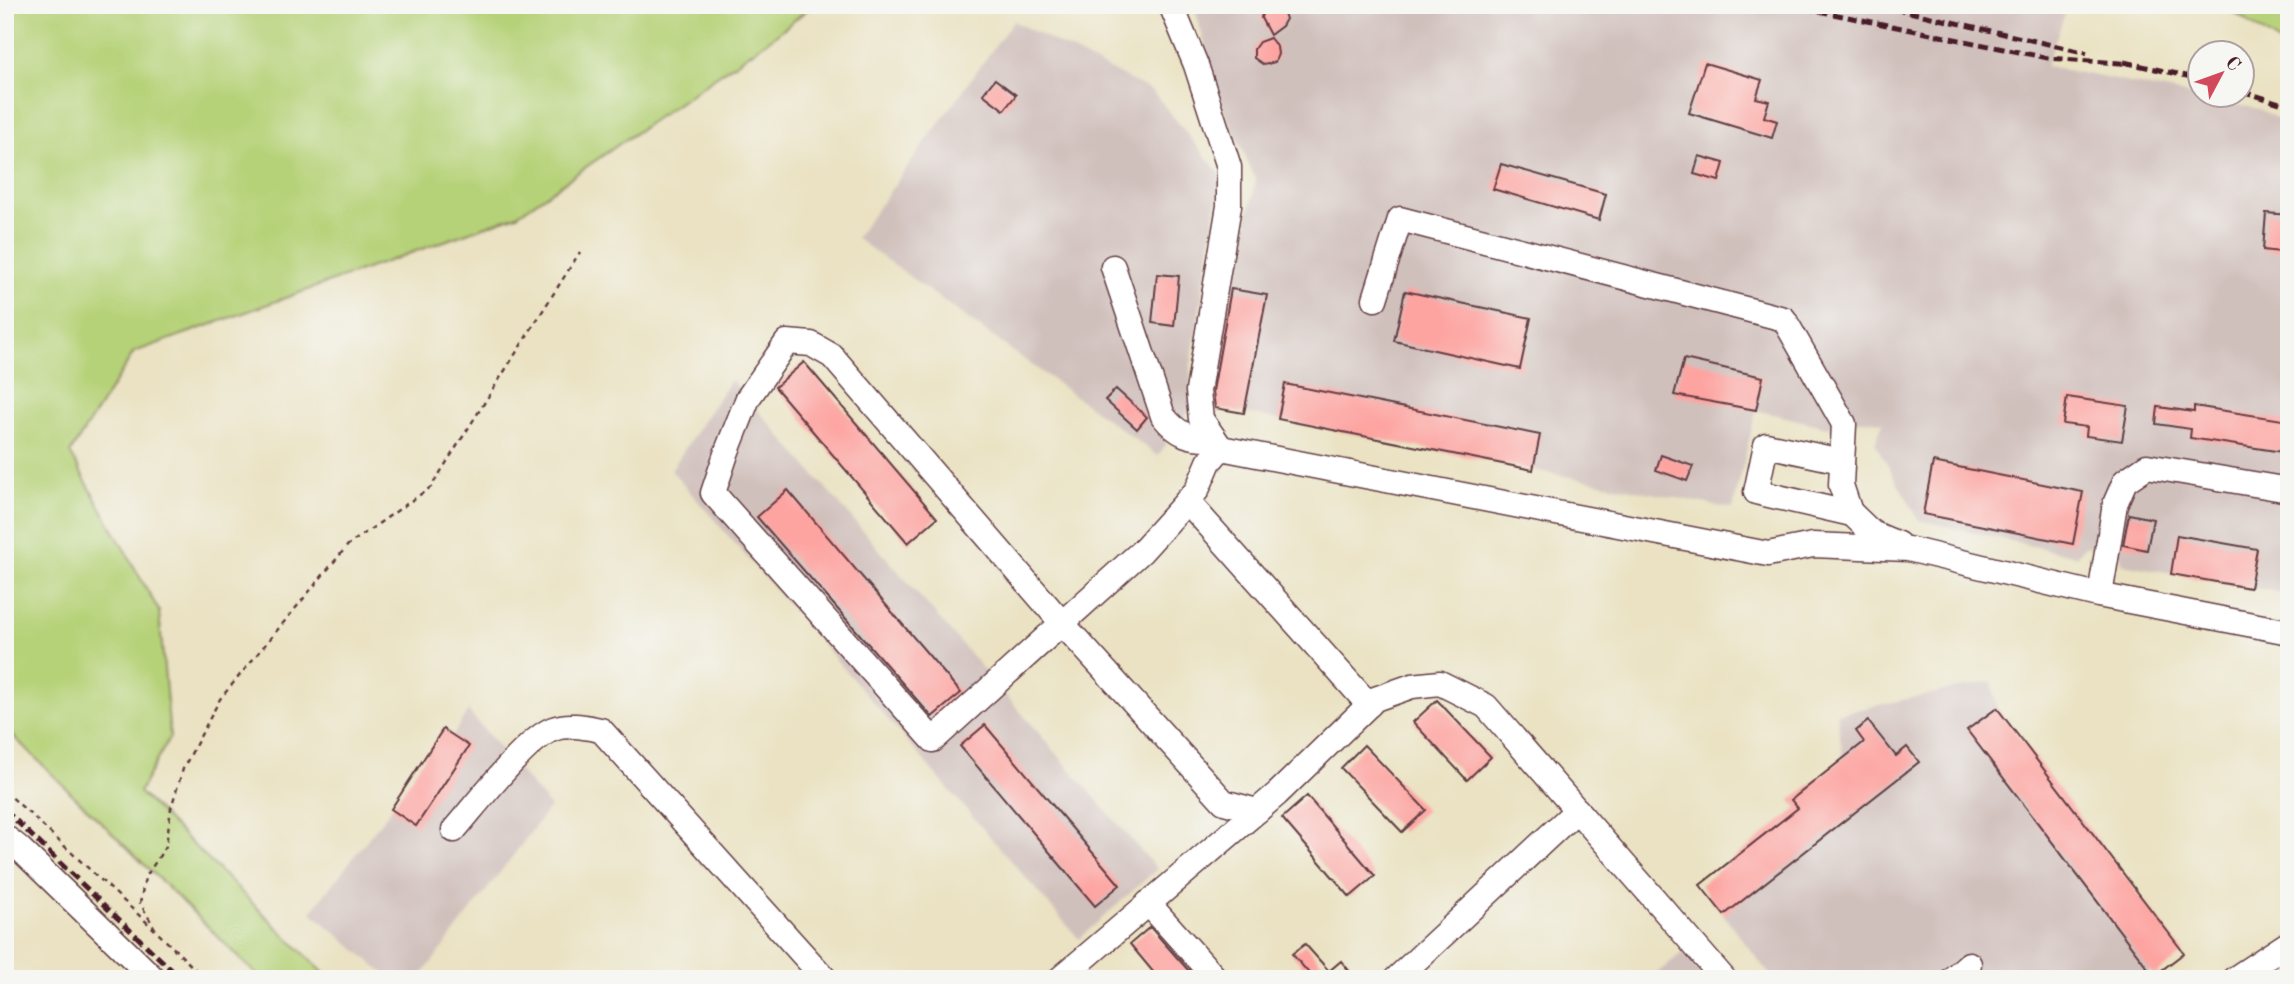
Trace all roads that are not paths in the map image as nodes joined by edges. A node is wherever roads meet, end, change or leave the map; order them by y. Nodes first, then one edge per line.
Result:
1 (1171, 5) edge
2 (1113, 267) dead end
3 (1375, 299) dead end
4 (1217, 443) junction
5 (1841, 461) junction
6 (2289, 491) edge
7 (1187, 501) junction
8 (1852, 514) junction
9 (1908, 549) junction
10 (2100, 595) junction
11 (1062, 623) junction
12 (2289, 632) edge
13 (1369, 705) junction
14 (1577, 810) junction
15 (1257, 811) junction
16 (454, 830) dead end
17 (5, 837) edge
18 (1148, 904) junction
19 (2289, 943) edge
20 (2244, 972) edge
21 (154, 979) edge
22 (825, 979) edge
23 (1060, 979) edge
24 (1216, 979) edge
25 (1396, 979) edge
26 (1724, 979) edge

1 - 4 street
2 - 4 street
3 - 5 street
4 - 7 street
4 - 9 street
5 - 8 street
5 - 8 street
6 - 10 street
7 - 11 street
7 - 13 street
8 - 9 street
9 - 10 street
10 - 12 street
11 - 11 street
11 - 15 street
13 - 14 street
13 - 15 street
14 - 25 street
14 - 26 street
15 - 18 street
16 - 22 street
17 - 21 street
18 - 23 street
18 - 24 street
19 - 20 street

